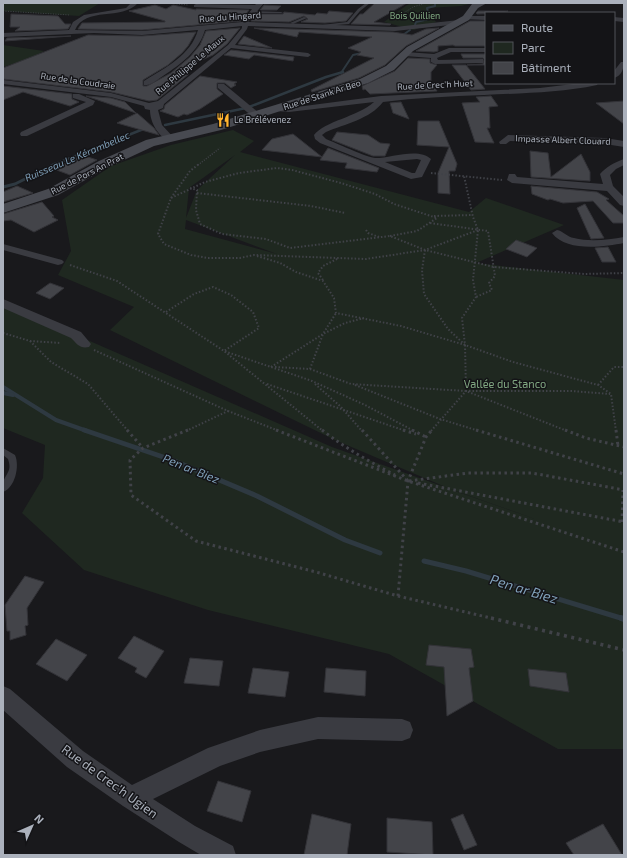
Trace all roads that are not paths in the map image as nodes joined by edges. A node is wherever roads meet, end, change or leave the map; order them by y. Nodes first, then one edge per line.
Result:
1 (135, 3) edge
2 (368, 3) edge
3 (483, 3) edge
4 (196, 6) road end
5 (256, 7) edge
6 (281, 13) dead end
7 (305, 18) dead end
8 (485, 18) edge
9 (463, 20) junction
10 (244, 23) junction
11 (292, 24) junction
12 (324, 26) junction
13 (202, 28) junction
14 (113, 31) junction
15 (71, 32) junction
16 (3, 35) edge
17 (93, 36) dead end
18 (230, 46) junction
19 (485, 50) edge
20 (405, 54) junction
21 (308, 55) dead end
22 (433, 56) junction
23 (480, 61) dead end
24 (623, 65) edge
25 (616, 79) edge
26 (3, 82) edge
27 (146, 83) dead end
28 (586, 84) edge
29 (221, 86) dead end
30 (75, 92) junction
31 (381, 98) junction
32 (154, 106) junction
33 (277, 109) junction
34 (256, 115) junction
35 (24, 134) dead end
36 (170, 138) junction
37 (503, 142) dead end
38 (624, 144) edge
39 (376, 162) junction
40 (624, 162) edge
41 (512, 178) road end
42 (610, 188) junction
43 (624, 203) edge
44 (3, 209) edge
45 (557, 233) dead end
46 (624, 240) edge
47 (3, 247) edge
48 (58, 262) road end
49 (3, 302) edge
50 (84, 344) road end
51 (3, 451) edge
52 (3, 489) edge
53 (3, 696) edge
54 (402, 730) dead end
55 (131, 798) junction
56 (224, 855) edge

1 - 15 street
2 - 12 lane
3 - 9 street, Rue de Stank Ar Beo
4 - 5 street
5 - 6 lane
5 - 10 street
7 - 11 lane
8 - 9 street, Rue du Hingard
9 - 12 street, Rue du Hingard
9 - 20 street, Rue de Stank Ar Beo
10 - 11 street, Rue du Hingard
10 - 13 street, Rue du Hingard
10 - 18 street, Rue Philippe Le Maux
11 - 12 street, Rue du Hingard
13 - 14 street, Rue du Hingard
13 - 27 street
14 - 15 street, Rue du Hingard
14 - 17 street
15 - 16 street, Rue du Hingard
18 - 21 street
18 - 32 street, Rue Philippe Le Maux
19 - 22 street
20 - 22 street
20 - 33 street, Rue de Stank Ar Beo
22 - 23 street
24 - 25 street
26 - 30 street, Rue de la Coudraie
28 - 31 street, Rue de Crec'h Huet
29 - 34 street
30 - 32 street, Rue de la Coudraie
30 - 35 street
31 - 33 street, Rue de Crec'h Huet
31 - 39 street
32 - 36 street
33 - 34 street, Rue de Stank Ar Beo
34 - 36 street, Rue de Stank Ar Beo
36 - 44 street, Rue de Pors An Prat
37 - 38 street, Impasse Albert Clouard
39 - 39 street
40 - 42 street
41 - 42 street
42 - 43 street
45 - 46 street
47 - 48 street
49 - 50 street
51 - 52 lane
53 - 55 street, Rue de Crec'h Ugien
54 - 55 street
55 - 56 street, Rue de Crec'h Ugien

